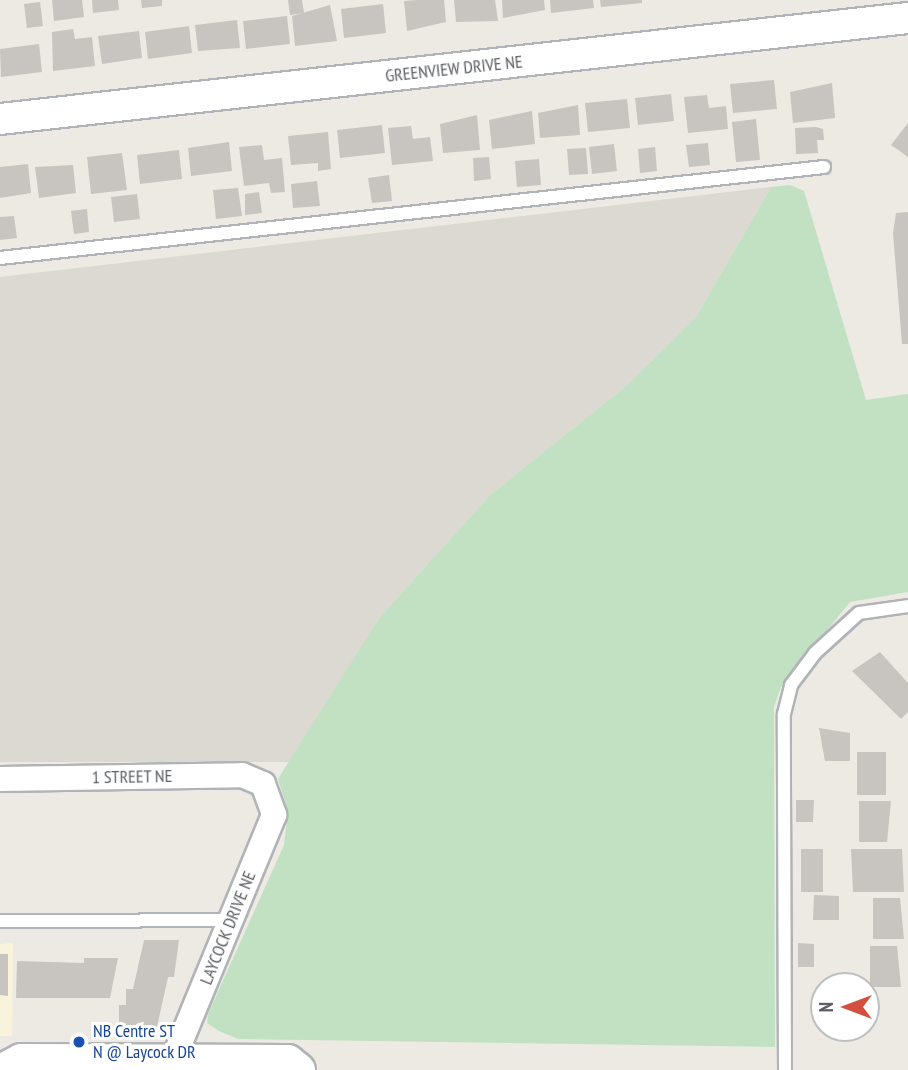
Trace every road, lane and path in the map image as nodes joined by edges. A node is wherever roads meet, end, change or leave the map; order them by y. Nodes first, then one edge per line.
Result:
1 (908, 18) edge
2 (0, 119) edge
3 (824, 167) dead end
4 (0, 258) edge
5 (908, 606) edge
6 (0, 779) edge
7 (263, 784) joint
8 (232, 920) junction
9 (0, 921) edge
10 (171, 1066) edge
11 (4, 1070) edge
12 (297, 1070) edge
13 (785, 1070) edge

1 - 2 street, GREENVIEW DRIVE NE
3 - 4 lane
5 - 13 lane
6 - 7 street, 1 STREET NE
7 - 8 street, LAYCOCK DRIVE NE
8 - 9 lane
8 - 10 street, LAYCOCK DRIVE NE
10 - 11 main road
10 - 12 main road

